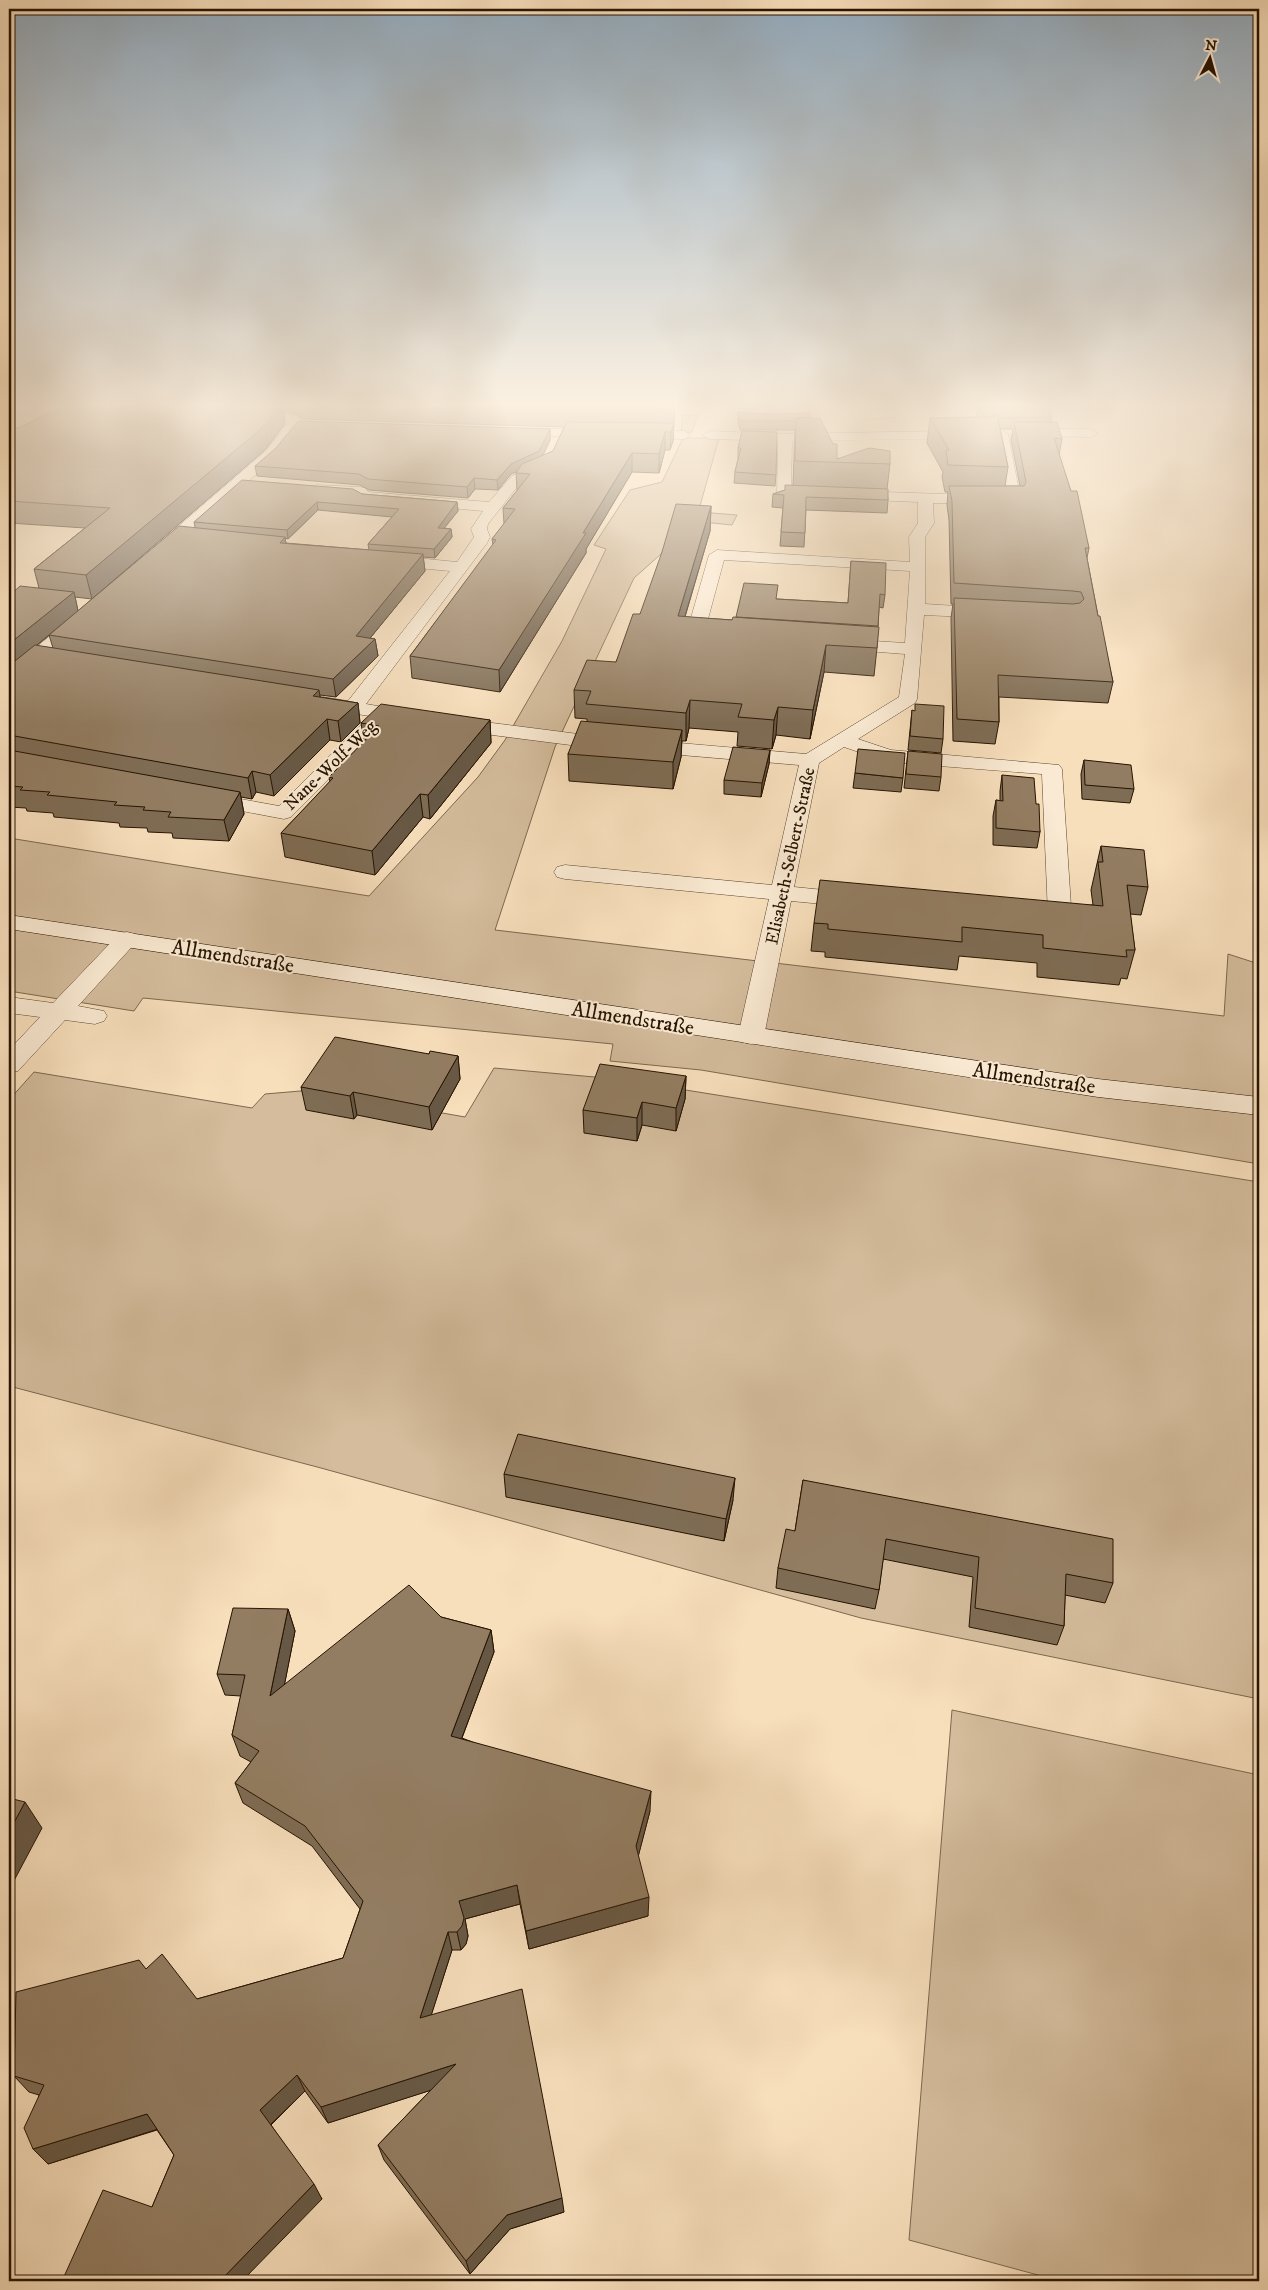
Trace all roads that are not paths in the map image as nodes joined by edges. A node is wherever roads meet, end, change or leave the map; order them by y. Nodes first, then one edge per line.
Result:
1 (206, 510) edge
2 (492, 510) edge
3 (925, 510) edge
4 (177, 535) junction
5 (201, 538) edge
6 (368, 558) edge
7 (147, 562) edge
8 (461, 566) junction
9 (918, 567) junction
10 (85, 605) edge
11 (915, 609) junction
12 (1002, 614) edge
13 (733, 637) edge
14 (827, 643) edge
15 (914, 649) junction
16 (37, 657) junction
17 (57, 660) edge
18 (9, 679) edge
19 (304, 700) edge
20 (353, 707) junction
21 (384, 712) junction
22 (842, 740) junction
23 (810, 760) junction
24 (186, 795) edge
25 (565, 872) dead end
26 (782, 892) junction
27 (872, 902) edge
28 (1020, 918) edge
29 (9, 922) edge
30 (127, 939) junction
31 (9, 1005) edge
32 (58, 1013) junction
33 (95, 1016) dead end
34 (751, 1036) junction
35 (9, 1065) edge
36 (1259, 1106) edge

1 - 4 street
2 - 8 street
3 - 9 street, Elisabeth-Selbert-Straße
4 - 5 street
4 - 7 street
6 - 8 street
8 - 20 street
9 - 11 street, Elisabeth-Selbert-Straße
9 - 13 street
10 - 16 street
11 - 12 street
11 - 15 street, Elisabeth-Selbert-Straße
14 - 15 street
15 - 22 street, Elisabeth-Selbert-Straße
16 - 17 street
16 - 18 street
19 - 20 street
20 - 21 street
21 - 23 street
21 - 24 street, Nane-Wolf-Weg
22 - 23 street, Elisabeth-Selbert-Straße
22 - 28 street
23 - 26 street, Elisabeth-Selbert-Straße
25 - 26 street
26 - 27 street
26 - 34 street, Elisabeth-Selbert-Straße
29 - 30 street, Allmendstraße
30 - 32 street
30 - 34 street, Allmendstraße
31 - 32 street
32 - 33 street
32 - 35 street
34 - 36 street, Allmendstraße

